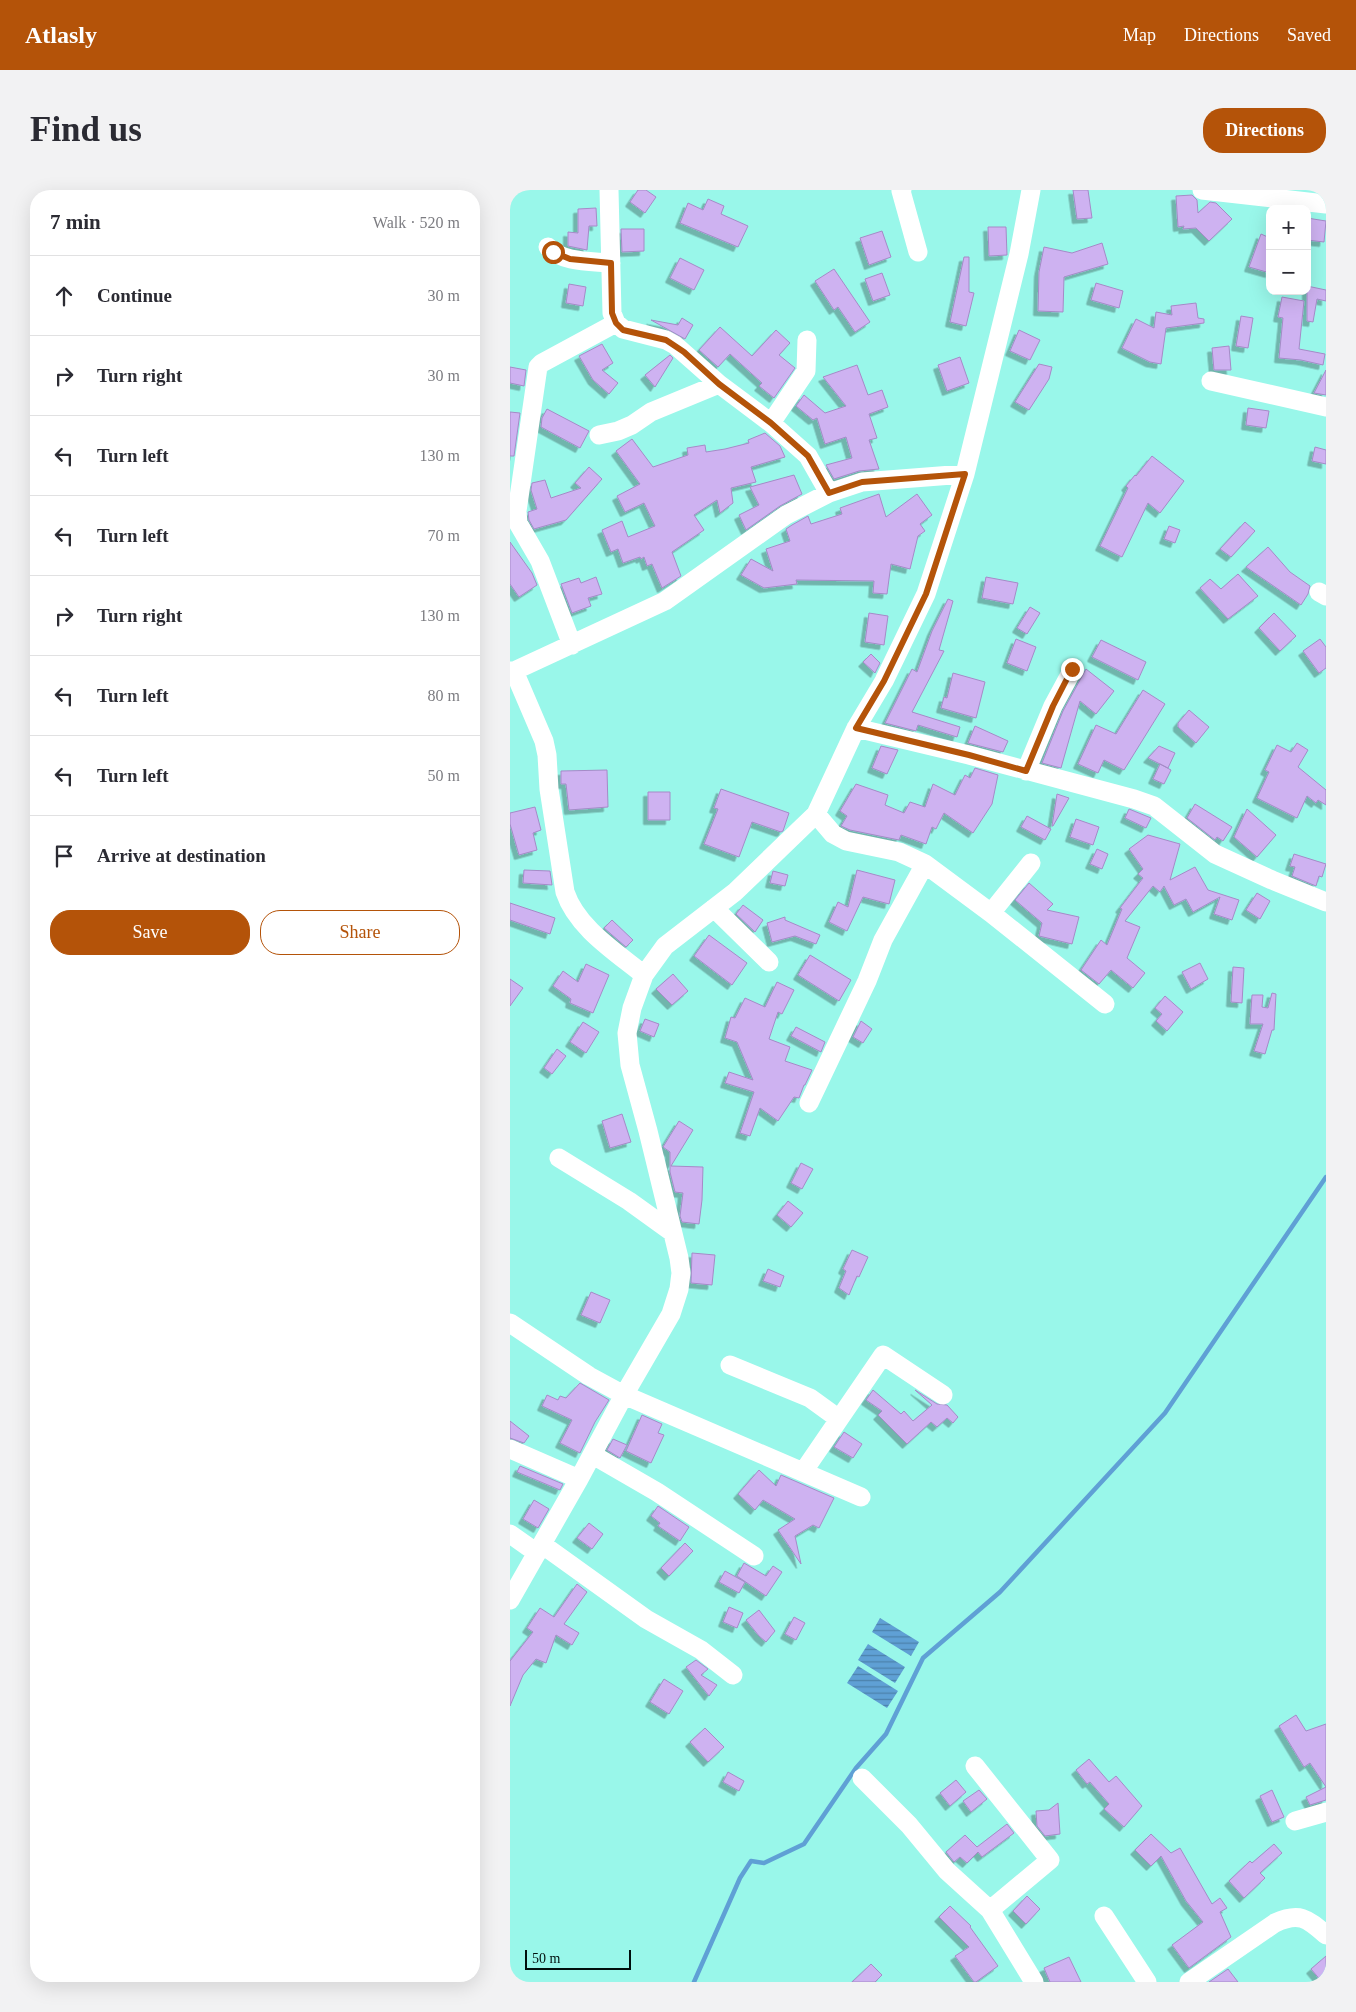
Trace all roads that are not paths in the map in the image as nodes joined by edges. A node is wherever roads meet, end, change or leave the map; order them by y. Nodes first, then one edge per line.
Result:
1 (609, 190) edge
2 (902, 190) edge
3 (1031, 190) edge
4 (1202, 190) edge
5 (1326, 204) edge
6 (548, 246) dead end
7 (918, 252) dead end
8 (611, 263) junction
9 (616, 323) junction
10 (806, 340) dead end
11 (1211, 381) dead end
12 (719, 384) junction
13 (1326, 407) edge
14 (771, 423) junction
15 (599, 435) dead end
16 (965, 474) junction
17 (516, 479) edge
18 (829, 493) junction
19 (572, 645) junction
20 (1072, 669) dead end
21 (512, 671) edge
22 (856, 728) junction
23 (1026, 771) junction
24 (816, 814) junction
25 (1032, 863) dead end
26 (925, 864) junction
27 (1326, 902) edge
28 (714, 908) junction
29 (991, 913) junction
30 (768, 962) dead end
31 (644, 974) junction
32 (1105, 1004) dead end
33 (809, 1103) dead end
34 (560, 1158) dead end
35 (672, 1232) junction
36 (510, 1323) edge
37 (730, 1365) dead end
38 (943, 1395) dead end
39 (624, 1396) junction
40 (839, 1419) junction
41 (510, 1449) edge
42 (593, 1454) junction
43 (803, 1472) junction
44 (579, 1479) junction
45 (861, 1497) dead end
46 (510, 1534) edge
47 (540, 1549) junction
48 (754, 1556) dead end
49 (510, 1600) edge
50 (733, 1675) dead end
51 (975, 1766) dead end
52 (862, 1778) dead end
53 (1326, 1812) edge
54 (1295, 1820) dead end
55 (990, 1910) junction
56 (1104, 1916) dead end
57 (1326, 1935) edge
58 (1034, 1982) edge
59 (1147, 1982) edge
60 (1189, 1982) edge

1 - 8 street
2 - 7 street
3 - 16 street
4 - 5 street
6 - 8 street
8 - 9 street
9 - 12 street
9 - 17 street
10 - 14 street
11 - 13 street
12 - 14 street
12 - 15 street
14 - 18 street
16 - 18 street
16 - 22 street
17 - 19 street
18 - 19 street
19 - 21 street
20 - 23 street
21 - 31 street
22 - 23 street
22 - 24 street
23 - 27 street
24 - 26 street
24 - 28 street
25 - 29 street
26 - 29 street
26 - 33 street
28 - 30 street
28 - 31 street
29 - 32 street
31 - 35 street
34 - 35 street
35 - 39 street
36 - 39 street
37 - 40 street
38 - 40 street
39 - 42 street
39 - 43 street
40 - 43 street
41 - 44 street
42 - 44 street
42 - 48 street
43 - 45 street
44 - 47 street
46 - 47 street
47 - 49 street
47 - 50 street
51 - 55 street
52 - 55 street
53 - 54 street
55 - 58 street
56 - 59 street
57 - 60 street

